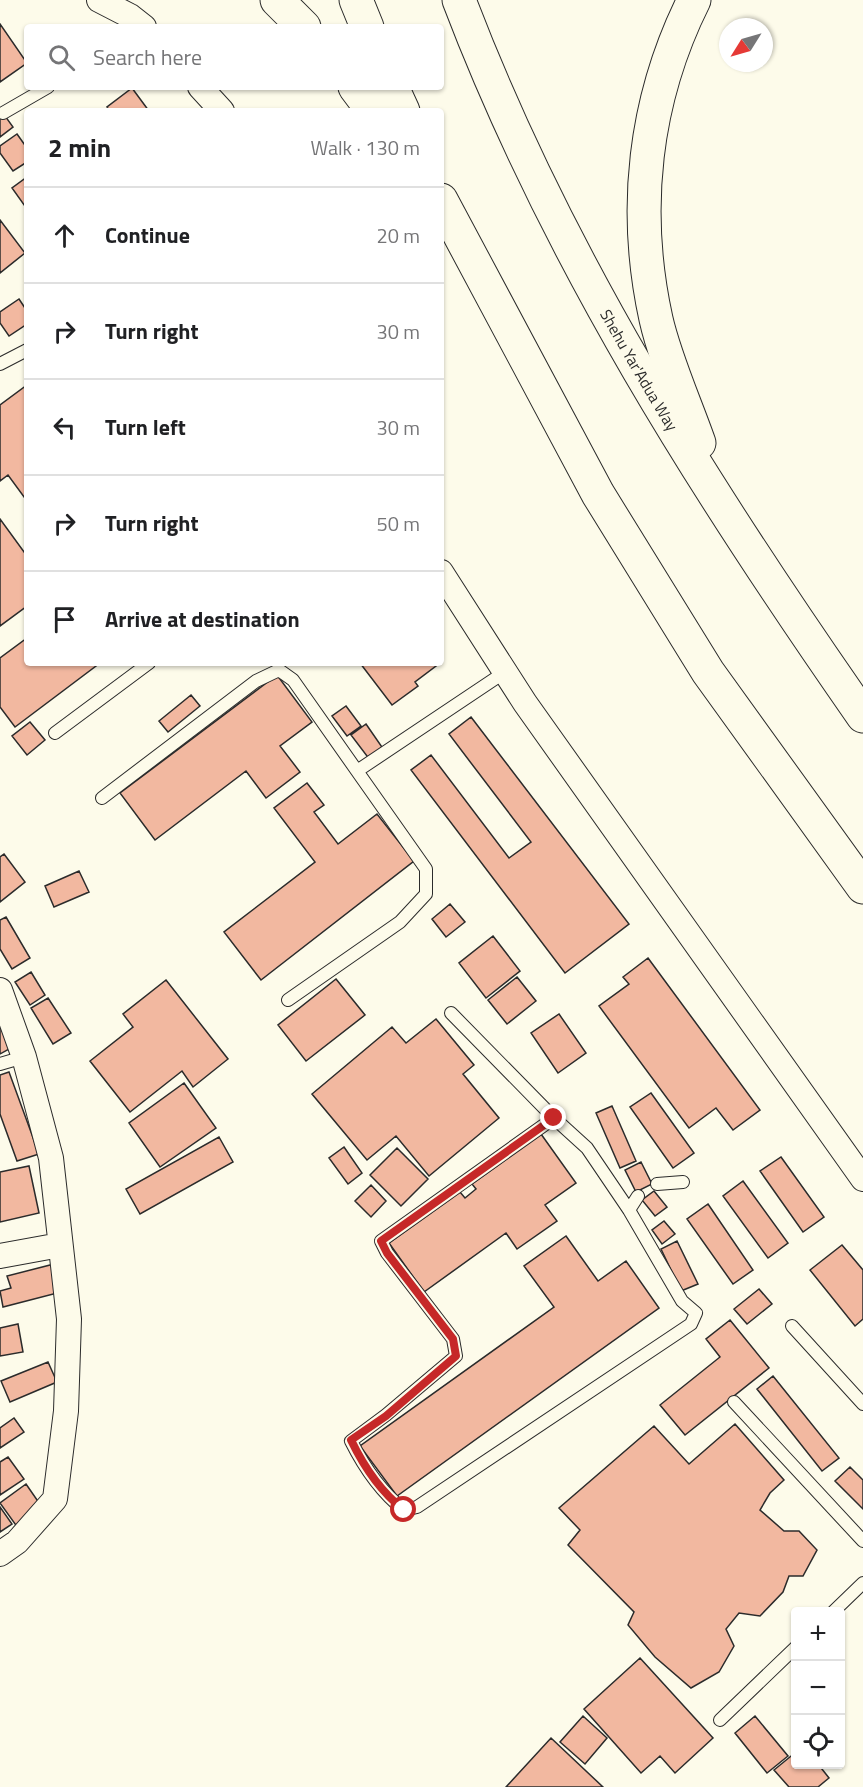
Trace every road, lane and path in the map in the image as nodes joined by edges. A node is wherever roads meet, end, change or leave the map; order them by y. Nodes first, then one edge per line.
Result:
1 (99, 0) edge
2 (277, 0) edge
3 (356, 0) edge
4 (459, 0) edge
5 (694, 0) edge
6 (132, 23) edge
7 (301, 24) edge
8 (366, 24) edge
9 (43, 90) edge
10 (203, 90) edge
11 (357, 90) edge
12 (393, 90) edge
13 (219, 108) edge
14 (371, 108) edge
15 (402, 108) edge
16 (3, 113) dead end
17 (444, 206) edge
18 (24, 352) edge
19 (0, 364) edge
20 (721, 507) junction
21 (444, 577) edge
22 (145, 666) edge
23 (505, 672) junction
24 (863, 716) edge
25 (55, 733) dead end
26 (357, 771) junction
27 (102, 798) dead end
28 (863, 887) edge
29 (0, 990) edge
30 (288, 1000) dead end
31 (451, 1013) dead end
32 (24, 1057) junction
33 (0, 1064) edge
34 (554, 1118) junction
35 (863, 1179) edge
36 (683, 1182) dead end
37 (657, 1184) dead end
38 (638, 1196) dead end
39 (629, 1210) junction
40 (60, 1245) junction
41 (0, 1256) edge
42 (792, 1326) dead end
43 (734, 1402) dead end
44 (863, 1404) edge
45 (863, 1541) edge
46 (0, 1554) edge
47 (863, 1583) edge
48 (837, 1607) edge
49 (791, 1651) edge
50 (720, 1720) dead end

1 - 6 street
2 - 7 highway
3 - 8 highway
4 - 20 highway, Shehu Yar'Adua Way
5 - 20 highway
9 - 16 lane
10 - 13 street
11 - 14 highway
12 - 15 highway
17 - 28 highway
18 - 19 lane
20 - 24 highway, Shehu Yar'Adua Way
21 - 23 street
22 - 25 lane
23 - 26 lane
23 - 35 street
26 - 27 lane
26 - 30 lane
29 - 32 street
31 - 34 lane
32 - 33 lane
32 - 40 street
34 - 39 lane
34 - 39 lane
36 - 37 lane
38 - 39 lane
40 - 41 street
40 - 46 street
42 - 44 lane
43 - 45 lane
47 - 48 lane
49 - 50 lane

